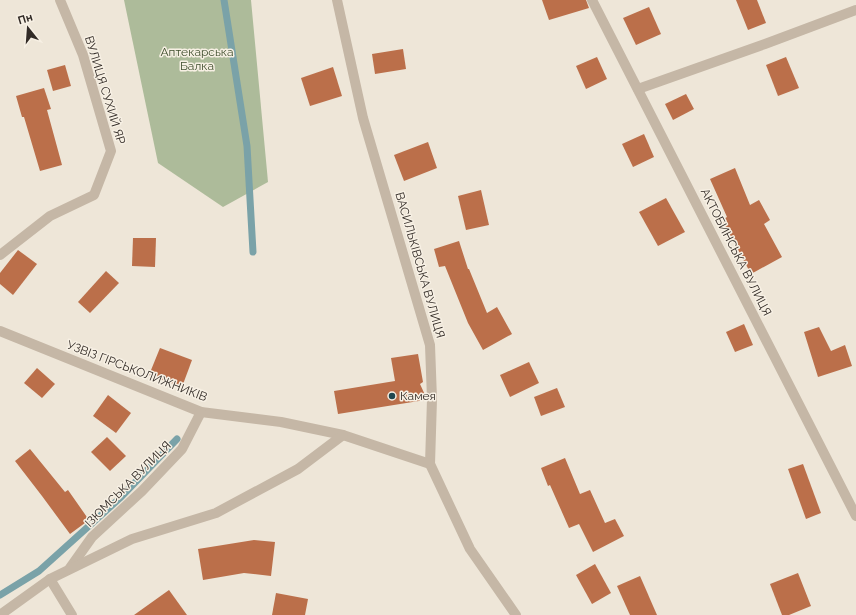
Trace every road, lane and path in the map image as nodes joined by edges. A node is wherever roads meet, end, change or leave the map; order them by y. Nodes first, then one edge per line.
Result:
1 (60, 0) edge
2 (337, 0) edge
3 (592, 0) edge
4 (856, 10) edge
5 (638, 89) junction
6 (0, 255) edge
7 (0, 331) edge
8 (201, 412) junction
9 (343, 435) junction
10 (430, 464) junction
11 (856, 516) edge
12 (68, 571) junction
13 (50, 579) junction
14 (0, 615) edge
15 (72, 615) edge
16 (516, 615) edge

1 - 6 street, ВУЛИЦЯ СУХИЙ ЯР
2 - 10 street, ВАСИЛЬКІВСЬКА ВУЛИЦЯ
3 - 5 street, АКТОБИНСЬКА ВУЛИЦЯ
4 - 5 street
5 - 11 street, АКТОБИНСЬКА ВУЛИЦЯ
7 - 8 street, УЗВІЗ ГІРСЬКОЛИЖНИКІВ
8 - 9 street, УЗВІЗ ГІРСЬКОЛИЖНИКІВ
8 - 12 street, ІЗЮМСЬКА ВУЛИЦЯ
9 - 10 street, УЗВІЗ ГІРСЬКОЛИЖНИКІВ
9 - 12 street
10 - 16 street, ВАСИЛЬКІВСЬКА ВУЛИЦЯ
12 - 13 street
13 - 14 street
13 - 15 street

